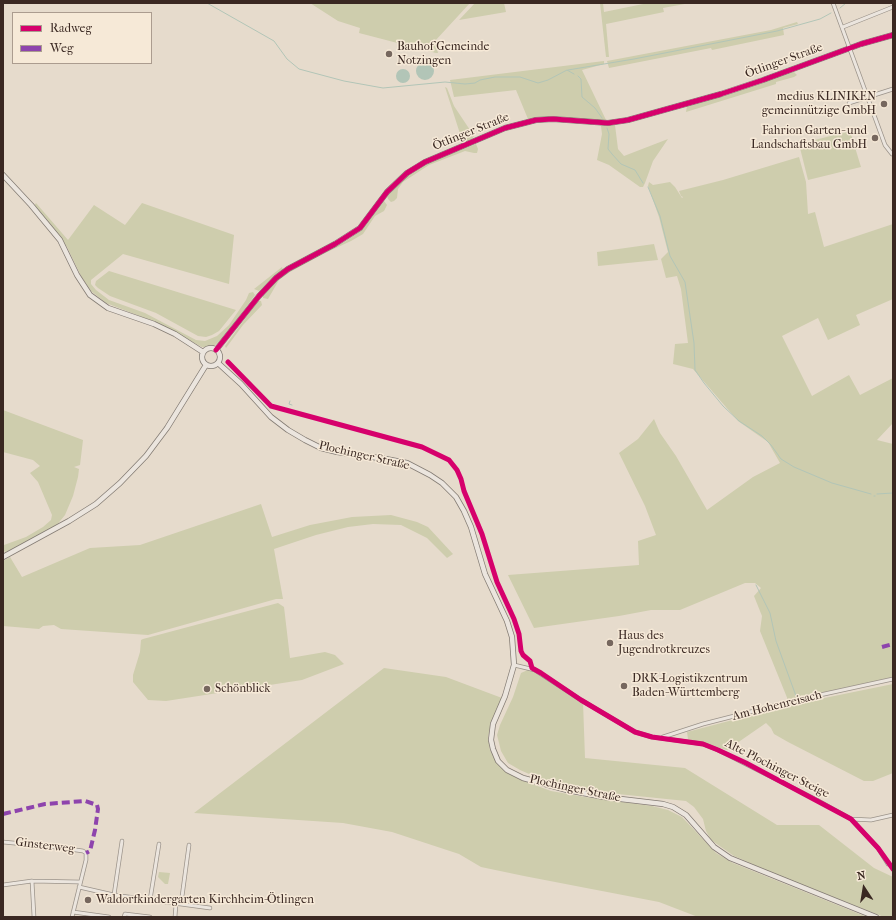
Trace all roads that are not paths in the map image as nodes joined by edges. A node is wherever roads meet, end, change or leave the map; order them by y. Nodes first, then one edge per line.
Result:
1 (834, 3) edge
2 (893, 7) edge
3 (843, 27) junction
4 (893, 35) edge
5 (850, 47) junction
6 (893, 89) edge
7 (867, 97) junction
8 (849, 103) dead end
9 (892, 154) edge
10 (3, 175) edge
11 (216, 350) junction
12 (203, 352) junction
13 (218, 363) junction
14 (206, 365) junction
15 (3, 557) edge
16 (514, 665) junction
17 (893, 679) edge
18 (662, 738) junction
19 (893, 815) edge
20 (851, 819) junction
21 (122, 841) dead end
22 (3, 842) edge
23 (159, 844) dead end
24 (189, 845) dead end
25 (888, 864) dead end
26 (32, 881) junction
27 (80, 882) junction
28 (3, 885) edge
29 (79, 887) junction
30 (114, 894) junction
31 (150, 900) junction
32 (176, 904) junction
33 (181, 904) junction
34 (210, 908) dead end
35 (73, 912) junction
36 (34, 917) edge
37 (72, 917) edge
38 (109, 917) edge
39 (124, 917) edge
40 (150, 917) edge
41 (175, 917) edge
42 (876, 917) edge

1 - 3 street
2 - 3 street
3 - 5 street
4 - 5 main road, Ötlinger Straße
5 - 7 street
5 - 11 main road, Ötlinger Straße
6 - 7 street
7 - 8 street
7 - 9 street
10 - 12 main road
11 - 12 main road
11 - 13 main road
12 - 14 main road
13 - 14 main road
13 - 16 main road, Plochinger Straße
14 - 15 main road
16 - 18 street, Alte Plochinger Steige
16 - 42 main road, Plochinger Straße
17 - 18 street, Am Hohenreisach
18 - 20 street, Alte Plochinger Steige
19 - 20 street
20 - 25 street, Alte Plochinger Steige
21 - 30 street
22 - 27 street, Ginsterweg
23 - 31 street
24 - 33 street
26 - 27 street
26 - 28 street
26 - 36 street
27 - 29 street
29 - 30 street
29 - 35 street
30 - 31 street
31 - 32 street
32 - 33 street
32 - 41 street
33 - 34 street
35 - 37 street
35 - 38 street
39 - 40 street

